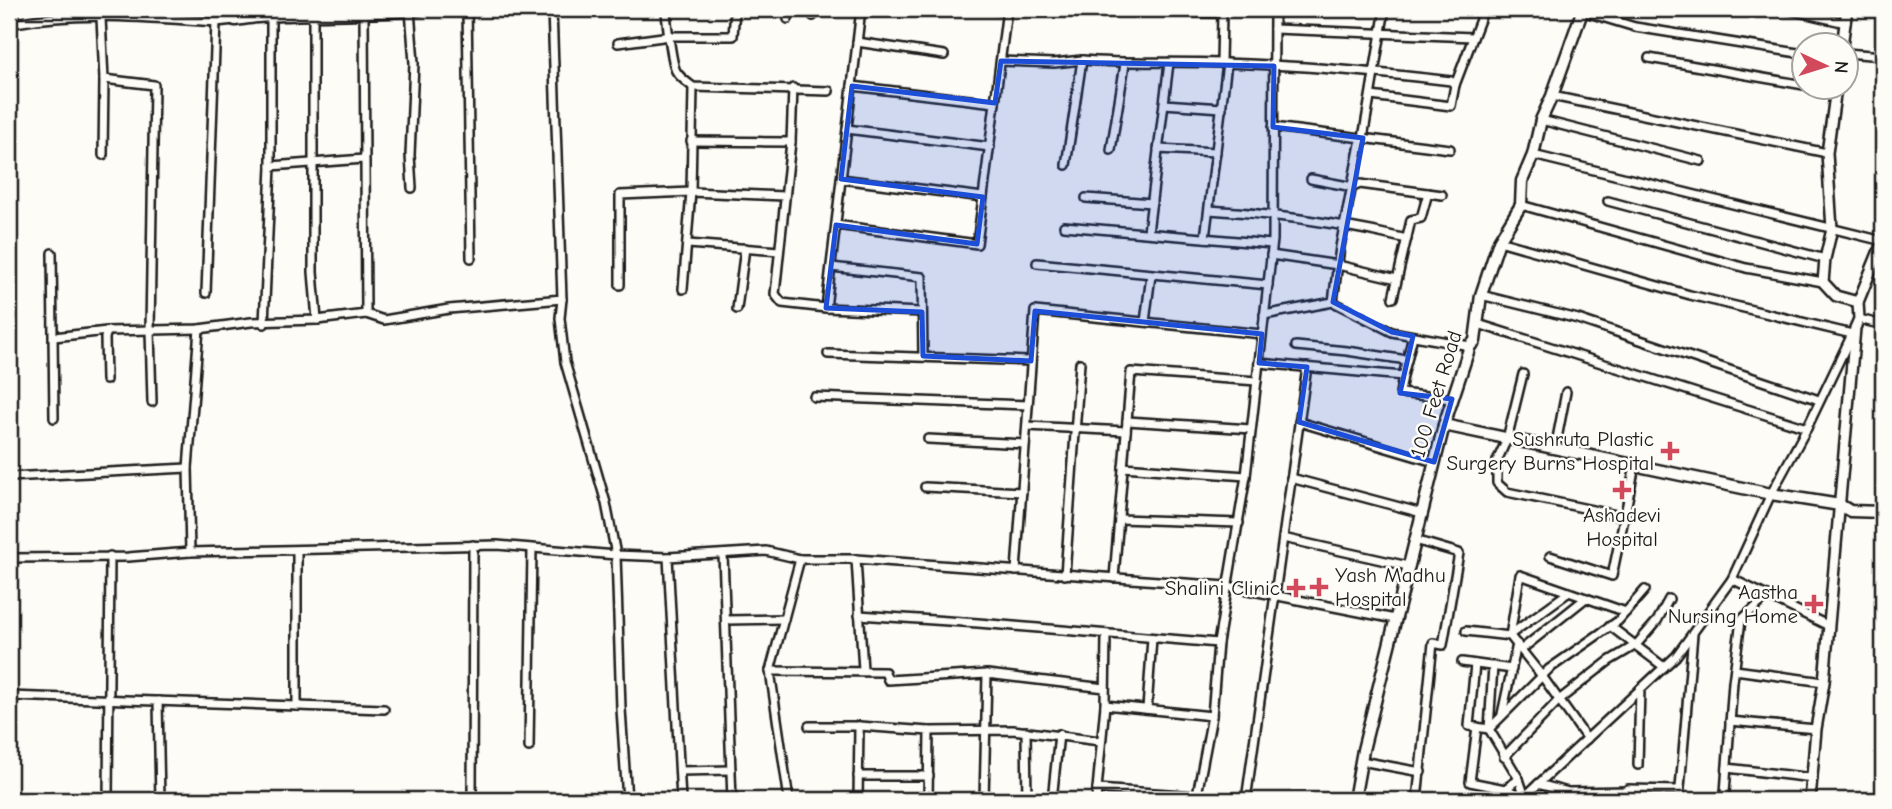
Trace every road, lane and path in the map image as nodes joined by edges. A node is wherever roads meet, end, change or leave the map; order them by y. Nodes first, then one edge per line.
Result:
1 (14, 9) edge
2 (41, 9) edge
3 (415, 9) edge
4 (467, 9) edge
5 (552, 9) edge
6 (666, 9) edge
7 (736, 9) edge
8 (789, 9) edge
9 (862, 9) edge
10 (991, 9) edge
11 (1070, 9) edge
12 (1274, 9) edge
13 (1385, 9) edge
14 (1484, 9) edge
15 (1785, 9) edge
16 (1847, 9) edge
17 (1007, 10) edge
18 (1582, 10) edge
19 (289, 11) edge
20 (81, 12) edge
21 (120, 13) edge
22 (143, 13) edge
23 (313, 13) junction
24 (235, 14) edge
25 (271, 14) junction
26 (364, 15) junction
27 (42, 18) junction
28 (101, 18) junction
29 (788, 19) dead end
30 (216, 22) junction
31 (1846, 23) junction
32 (1274, 29) junction
33 (1844, 32) edge
34 (1382, 33) junction
35 (670, 36) junction
36 (1473, 37) junction
37 (618, 43) dead end
38 (858, 43) junction
39 (1790, 52) edge
40 (944, 54) dead end
41 (1860, 54) edge
42 (1883, 56) edge
43 (1650, 58) dead end
44 (1082, 60) junction
45 (1000, 61) junction
46 (1169, 63) junction
47 (1224, 63) junction
48 (1125, 64) junction
49 (1274, 66) junction
50 (1375, 72) junction
51 (104, 79) junction
52 (1790, 83) edge
53 (1455, 85) junction
54 (852, 86) junction
55 (693, 87) junction
56 (793, 88) junction
57 (829, 91) dead end
58 (1371, 96) junction
59 (1552, 96) junction
60 (1834, 102) edge
61 (995, 103) junction
62 (1164, 104) junction
63 (1222, 108) junction
64 (1541, 120) junction
65 (1273, 127) junction
66 (847, 129) junction
67 (1363, 138) junction
68 (691, 141) junction
69 (791, 142) junction
70 (990, 147) junction
71 (1158, 149) junction
72 (1450, 149) dead end
73 (1111, 150) dead end
74 (1216, 152) junction
75 (1826, 153) junction
76 (103, 155) dead end
77 (1533, 155) junction
78 (364, 159) junction
79 (1701, 161) dead end
80 (313, 163) junction
81 (1066, 165) dead end
82 (271, 166) junction
83 (841, 179) junction
84 (1311, 179) dead end
85 (1353, 187) junction
86 (412, 188) dead end
87 (691, 192) junction
88 (1428, 193) junction
89 (1443, 195) dead end
90 (784, 196) junction
91 (983, 197) junction
92 (1086, 198) dead end
93 (1608, 201) dead end
94 (1152, 203) junction
95 (1521, 205) junction
96 (1209, 210) junction
97 (1273, 214) junction
98 (1345, 224) junction
99 (836, 225) junction
100 (1064, 226) dead end
101 (1832, 229) junction
102 (1149, 232) junction
103 (1205, 238) junction
104 (1407, 239) junction
105 (1499, 241) junction
106 (1883, 241) edge
107 (688, 244) junction
108 (1272, 244) junction
109 (745, 248) junction
110 (779, 251) junction
111 (52, 253) dead end
112 (1271, 255) junction
113 (471, 258) dead end
114 (1825, 260) junction
115 (1037, 263) dead end
116 (1338, 265) junction
117 (831, 267) junction
118 (1152, 275) junction
119 (1397, 279) junction
120 (1823, 282) junction
121 (620, 285) dead end
122 (1268, 285) junction
123 (683, 289) dead end
124 (206, 293) dead end
125 (1482, 295) junction
126 (1393, 298) dead end
127 (562, 299) junction
128 (1334, 302) junction
129 (1858, 302) junction
130 (826, 308) junction
131 (737, 309) dead end
132 (922, 312) junction
133 (366, 314) junction
134 (1264, 315) junction
135 (317, 320) junction
136 (1145, 322) junction
137 (264, 324) junction
138 (1478, 324) junction
139 (1883, 325) edge
140 (1855, 327) junction
141 (199, 329) junction
142 (150, 330) junction
143 (107, 331) junction
144 (1262, 334) junction
145 (1413, 336) junction
146 (54, 337) junction
147 (1296, 346) dead end
148 (1470, 346) junction
149 (828, 354) dead end
150 (923, 356) junction
151 (1407, 360) junction
152 (1031, 361) junction
153 (1080, 363) dead end
154 (1259, 363) junction
155 (1307, 367) junction
156 (1522, 374) dead end
157 (1403, 376) junction
158 (106, 380) dead end
159 (1257, 381) junction
160 (1566, 392) dead end
161 (814, 397) dead end
162 (1452, 399) junction
163 (1819, 400) junction
164 (152, 402) dead end
165 (1028, 405) junction
166 (54, 418) dead end
167 (1127, 421) junction
168 (1299, 422) junction
169 (1444, 425) junction
170 (1027, 426) junction
171 (1075, 428) junction
172 (1807, 428) junction
173 (1251, 429) junction
174 (1126, 431) junction
175 (928, 439) dead end
176 (1507, 439) junction
177 (1025, 444) junction
178 (1555, 449) junction
179 (1434, 462) junction
180 (1635, 466) junction
181 (1123, 467) junction
182 (188, 468) junction
183 (1246, 476) junction
184 (9, 477) edge
185 (1291, 478) junction
186 (925, 487) dead end
187 (1022, 492) junction
188 (1771, 494) junction
189 (1840, 505) junction
190 (1883, 512) edge
191 (1422, 513) junction
192 (1626, 517) junction
193 (1119, 519) junction
194 (1239, 523) junction
195 (1283, 538) junction
196 (1415, 541) junction
197 (473, 545) junction
198 (532, 549) junction
199 (297, 551) junction
200 (190, 552) junction
201 (723, 554) junction
202 (616, 555) junction
203 (110, 556) junction
204 (1550, 556) dead end
205 (668, 557) junction
206 (9, 558) edge
207 (800, 559) junction
208 (856, 559) junction
209 (1408, 566) junction
210 (1016, 571) junction
211 (1065, 575) junction
212 (1114, 578) junction
213 (1732, 579) junction
214 (1227, 586) junction
215 (1645, 590) dead end
216 (1569, 592) junction
217 (1276, 594) junction
218 (1768, 596) junction
219 (1586, 598) junction
220 (1669, 599) dead end
221 (1626, 612) junction
222 (859, 615) junction
223 (784, 619) junction
224 (1395, 619) junction
225 (726, 620) junction
226 (1827, 625) junction
227 (1610, 626) junction
228 (1466, 631) dead end
229 (1693, 634) junction
230 (1106, 635) junction
231 (1511, 635) junction
232 (1152, 638) junction
233 (1218, 643) junction
234 (1636, 646) junction
235 (1519, 647) junction
236 (1462, 662) dead end
237 (1475, 664) junction
238 (1493, 666) junction
239 (1664, 667) junction
240 (1512, 669) junction
241 (863, 670) junction
242 (1735, 670) junction
243 (771, 671) junction
244 (987, 674) junction
245 (1542, 677) junction
246 (1824, 682) junction
247 (1105, 688) junction
248 (1640, 689) junction
249 (9, 696) edge
250 (108, 700) junction
251 (1559, 700) junction
252 (158, 701) junction
253 (1105, 705) junction
254 (297, 706) junction
255 (384, 709) dead end
256 (1147, 709) junction
257 (1502, 714) junction
258 (1212, 716) junction
259 (1730, 721) junction
260 (809, 726) dead end
261 (859, 726) junction
262 (1476, 727) junction
263 (988, 729) junction
264 (1489, 729) junction
265 (1816, 729) junction
266 (929, 731) junction
267 (1026, 731) junction
268 (1059, 734) junction
269 (1587, 739) junction
270 (1100, 741) junction
271 (529, 747) dead end
272 (1504, 757) junction
273 (1361, 761) junction
274 (1638, 765) dead end
275 (1727, 768) junction
276 (731, 770) junction
277 (680, 771) junction
278 (1421, 772) junction
279 (858, 776) junction
280 (929, 776) junction
281 (1813, 778) junction
282 (1519, 779) junction
283 (1538, 785) junction
284 (1097, 789) junction
285 (1505, 789) junction
286 (1679, 790) junction
287 (1725, 793) dead end
288 (1567, 796) edge
289 (1627, 796) edge
290 (1197, 798) edge
291 (1524, 799) edge
292 (108, 800) edge
293 (160, 800) edge
294 (472, 800) edge
295 (627, 800) edge
296 (681, 800) edge
297 (732, 800) edge
298 (789, 800) edge
299 (858, 800) edge
300 (928, 800) edge
301 (984, 800) edge
302 (1027, 800) edge
303 (1052, 800) edge
304 (1096, 800) edge
305 (1245, 800) edge
306 (1353, 800) edge
307 (1417, 800) edge
308 (1679, 800) edge
309 (1810, 800) edge

1 - 27 street
2 - 27 street
3 - 26 main road
3 - 86 street
4 - 113 street
5 - 127 street
6 - 35 street
7 - 35 street
8 - 29 street
9 - 38 street
10 - 17 street
11 - 47 street
12 - 32 street
13 - 34 street
14 - 36 street
15 - 31 street
16 - 31 street
17 - 45 street
18 - 39 street
18 - 59 main road, 100 Feet Road
19 - 23 main road
19 - 25 main road
20 - 27 street
20 - 28 street
21 - 22 street
21 - 28 street
22 - 30 street
23 - 26 main road
23 - 80 street
24 - 25 main road
24 - 30 street
25 - 82 street
26 - 78 street
28 - 51 street
30 - 124 street
31 - 33 street
32 - 34 street
32 - 49 street
34 - 36 street
34 - 50 street
35 - 37 street
35 - 55 street
36 - 53 street
38 - 40 street
38 - 54 street
41 - 42 street
43 - 52 street
44 - 45 street
44 - 48 street
44 - 81 street
45 - 61 street
46 - 47 street
46 - 48 street
46 - 62 street
47 - 49 street
47 - 63 street
48 - 73 street
49 - 50 street
49 - 65 street
50 - 53 street
50 - 58 street
51 - 76 street
51 - 142 street
53 - 58 street
54 - 61 street
54 - 66 street
55 - 56 street
55 - 68 street
56 - 57 street
56 - 69 street
58 - 67 street
59 - 64 main road, 100 Feet Road
59 - 75 street
60 - 75 street
61 - 70 street
62 - 63 street
62 - 71 street
63 - 74 street
64 - 77 main road, 100 Feet Road
64 - 79 street
65 - 67 street
65 - 97 street
66 - 70 street
66 - 83 street
67 - 72 street
67 - 85 street
68 - 69 street
68 - 87 street
69 - 90 street
70 - 91 street
71 - 74 street
71 - 94 street
74 - 96 street
75 - 101 street
77 - 95 main road, 100 Feet Road
77 - 101 street
78 - 80 street
78 - 133 street
80 - 82 street
80 - 135 street
82 - 137 street
83 - 91 street
83 - 99 street
84 - 85 street
85 - 88 street
85 - 98 street
87 - 90 street
87 - 107 street
87 - 121 street
88 - 89 street
88 - 104 street
90 - 110 street
91 - 99 street
92 - 94 street
93 - 114 street
94 - 102 street
95 - 105 main road, 100 Feet Road
95 - 120 street
96 - 97 street
96 - 103 street
97 - 98 street
97 - 108 street
98 - 104 street
98 - 116 street
99 - 117 street
100 - 102 street
101 - 106 street
101 - 114 street
102 - 103 street
103 - 108 street
104 - 119 street
105 - 125 main road, 100 Feet Road
105 - 140 street
106 - 129 street
107 - 109 street
107 - 123 street
108 - 112 street
109 - 110 street
109 - 131 street
110 - 130 street
111 - 146 street
112 - 116 street
112 - 122 street
114 - 120 street
115 - 118 street
116 - 119 street
116 - 128 street
117 - 130 street
117 - 132 street
118 - 122 street
118 - 136 street
119 - 126 street
120 - 129 street
122 - 134 street
125 - 138 main road, 100 Feet Road
125 - 163 street
127 - 133 street
127 - 202 street
128 - 134 street
128 - 145 street
129 - 140 street
130 - 132 street
132 - 150 street
133 - 135 street
134 - 144 street
135 - 137 street
136 - 144 street
136 - 152 street
137 - 141 street
138 - 148 main road, 100 Feet Road
138 - 172 street
139 - 140 street
140 - 163 street
140 - 189 street
141 - 142 street
141 - 182 street
142 - 143 street
142 - 164 street
143 - 146 street
143 - 158 street
144 - 154 street
145 - 148 street
145 - 151 street
146 - 166 street
147 - 151 street
148 - 162 main road, 100 Feet Road
149 - 150 street
150 - 152 street
151 - 157 street
152 - 165 street
153 - 171 street
154 - 155 street
154 - 159 street
155 - 157 street
155 - 168 street
156 - 176 street
157 - 162 street
159 - 167 street
159 - 173 street
160 - 178 street
161 - 165 street
162 - 169 main road, 100 Feet Road
163 - 172 street
165 - 170 street
167 - 173 street
167 - 174 street
168 - 179 street
168 - 185 street
169 - 176 main road
169 - 179 main road, 100 Feet Road
170 - 171 street
170 - 177 street
171 - 174 street
171 - 211 street
172 - 188 street
173 - 183 street
174 - 181 street
175 - 177 street
176 - 178 main road
176 - 192 street
177 - 187 street
178 - 180 main road
179 - 191 main road, 100 Feet Road
180 - 188 main road
180 - 192 street
181 - 183 street
181 - 193 street
182 - 184 street
182 - 200 street
183 - 194 street
185 - 191 street
185 - 195 street
186 - 187 street
187 - 210 street
188 - 189 main road
188 - 213 street
189 - 190 main road
189 - 226 street
191 - 196 main road, 100 Feet Road
192 - 204 street
193 - 194 street
193 - 212 street
194 - 214 street
195 - 209 street
195 - 217 street
196 - 209 main road, 100 Feet Road
196 - 278 street
197 - 198 street
197 - 199 street
197 - 294 street
198 - 202 street
198 - 271 street
199 - 200 street
199 - 254 street
200 - 203 street
201 - 205 street
201 - 207 street
201 - 225 street
202 - 205 street
202 - 295 street
203 - 206 street
203 - 250 street
205 - 277 street
207 - 208 street
207 - 223 street
208 - 210 street
208 - 222 street
209 - 224 main road, 100 Feet Road
210 - 211 street
211 - 212 street
212 - 214 street
213 - 218 street
213 - 229 street
214 - 217 street
214 - 233 street
215 - 221 street
216 - 219 street
216 - 231 street
216 - 231 street
217 - 224 street
217 - 305 street
218 - 226 street
218 - 242 street
219 - 221 street
219 - 235 street
220 - 234 street
221 - 227 street
222 - 230 street
222 - 241 street
223 - 225 street
223 - 243 street
224 - 273 main road, 100 Feet Road
225 - 276 street
226 - 246 street
227 - 234 street
227 - 245 street
228 - 231 street
229 - 239 street
229 - 286 street
230 - 232 street
230 - 247 street
231 - 235 street
232 - 233 street
232 - 256 street
233 - 258 street
234 - 239 street
234 - 251 street
235 - 240 street
235 - 245 street
236 - 237 street
237 - 238 street
237 - 262 street
238 - 240 street
238 - 264 street
239 - 248 street
240 - 257 street
241 - 243 street
241 - 244 street
242 - 246 street
242 - 259 street
243 - 298 street
244 - 247 street
244 - 263 street
245 - 251 street
245 - 257 street
246 - 265 street
247 - 253 street
248 - 269 street
248 - 274 street
249 - 250 street
250 - 252 street
250 - 292 street
251 - 269 street
251 - 272 street
252 - 254 street
252 - 293 street
253 - 256 street
253 - 270 street
254 - 255 street
256 - 258 street
257 - 264 street
258 - 290 street
259 - 265 street
259 - 275 street
260 - 261 street
261 - 266 street
261 - 279 street
262 - 264 street
262 - 285 street
263 - 266 street
263 - 267 street
263 - 301 street
264 - 272 street
265 - 281 street
266 - 280 street
267 - 268 street
267 - 302 street
268 - 270 street
268 - 303 street
269 - 283 street
270 - 284 street
272 - 282 street
273 - 278 street
273 - 306 main road, 100 Feet Road
275 - 281 street
275 - 287 street
276 - 277 street
276 - 297 street
277 - 296 street
278 - 307 street
279 - 280 street
279 - 299 street
280 - 300 street
281 - 309 street
282 - 285 street
282 - 291 street
283 - 288 street
283 - 291 street
284 - 290 street
284 - 304 street
285 - 291 street
286 - 289 street
286 - 308 street
288 - 289 street

